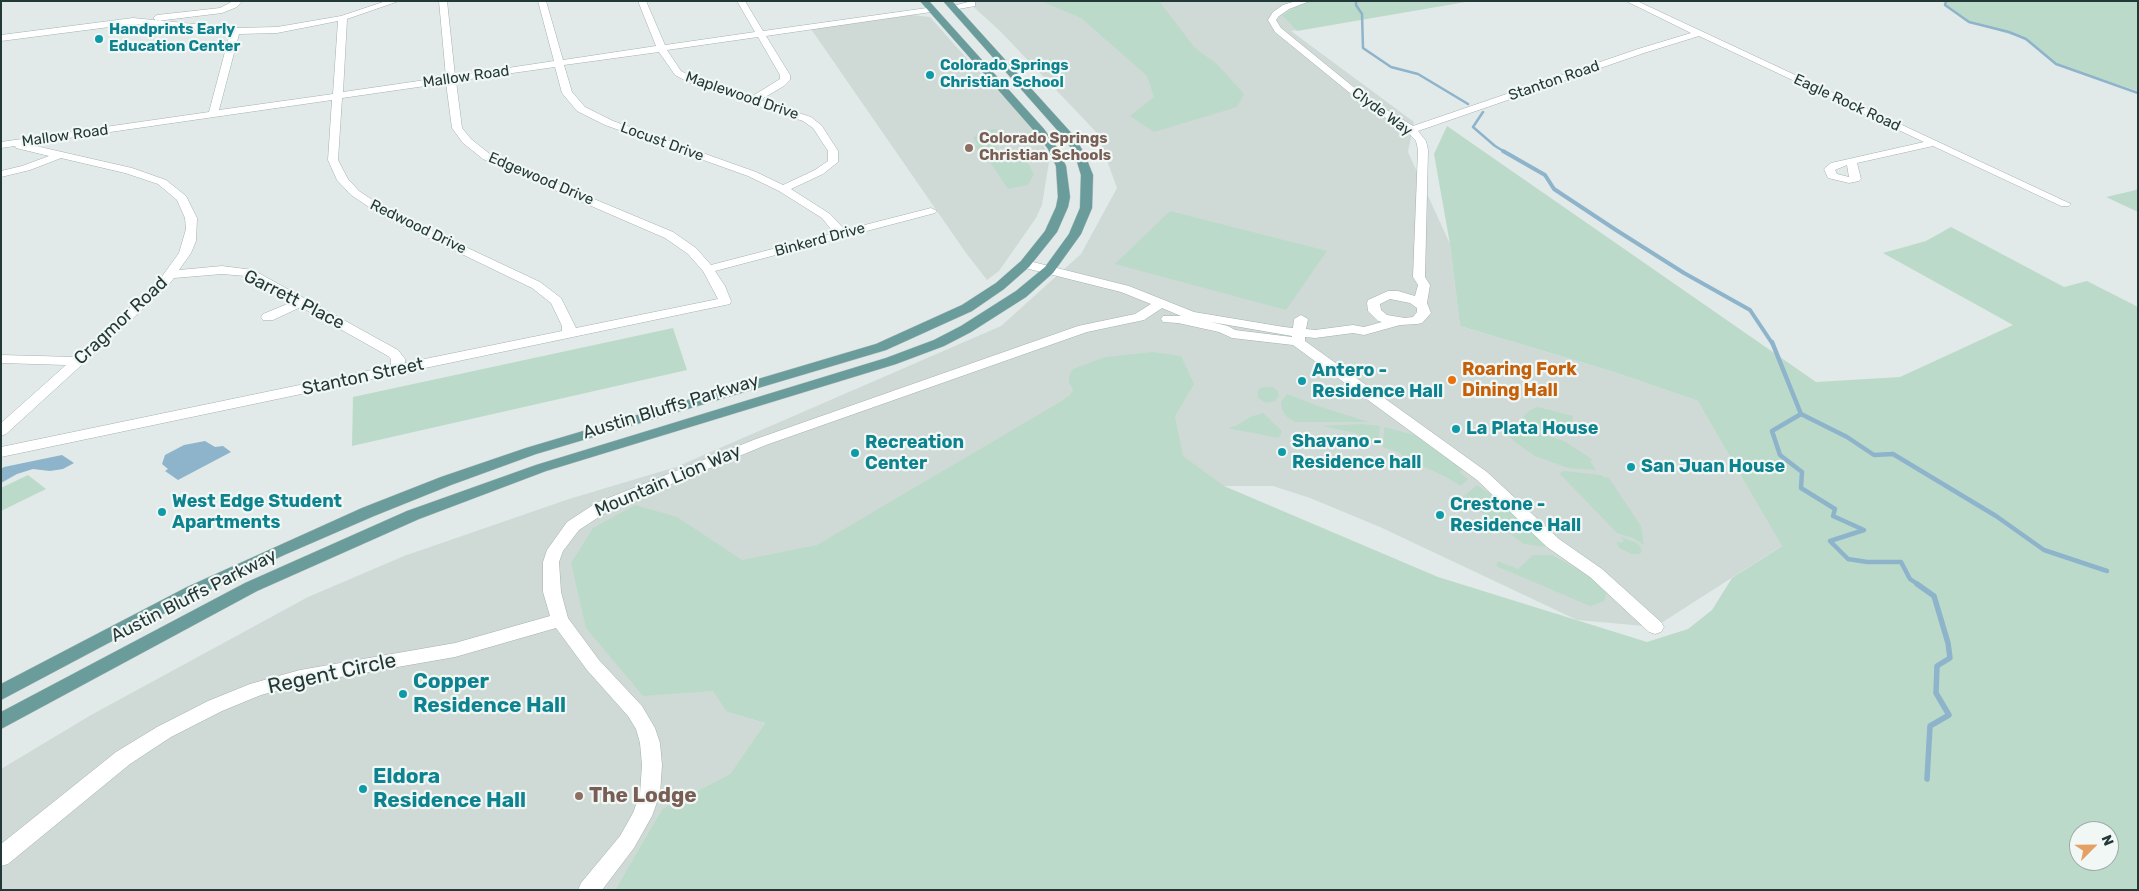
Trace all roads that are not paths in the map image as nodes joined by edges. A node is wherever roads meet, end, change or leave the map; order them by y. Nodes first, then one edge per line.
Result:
1 (238, 1) edge
2 (395, 1) edge
3 (443, 1) edge
4 (542, 1) edge
5 (642, 1) edge
6 (742, 1) edge
7 (924, 1) edge
8 (1306, 1) edge
9 (1630, 1) edge
10 (950, 4) edge
11 (972, 4) dead end
12 (933, 5) edge
13 (343, 18) junction
14 (133, 21) junction
15 (235, 32) junction
16 (762, 34) junction
17 (1697, 34) junction
18 (1, 38) edge
19 (989, 48) junction
20 (662, 49) junction
21 (559, 64) junction
22 (450, 79) junction
23 (336, 96) junction
24 (752, 100) junction
25 (214, 114) junction
26 (1412, 130) junction
27 (1933, 143) junction
28 (4, 144) edge
29 (60, 154) junction
30 (1851, 161) dead end
31 (1, 174) edge
32 (783, 189) junction
33 (2065, 204) dead end
34 (931, 211) dead end
35 (842, 234) junction
36 (1025, 264) junction
37 (708, 269) junction
38 (1049, 270) junction
39 (171, 274) junction
40 (1419, 277) junction
41 (1398, 295) junction
42 (725, 301) joint
43 (302, 302) junction
44 (1161, 303) junction
45 (1420, 304) junction
46 (1375, 311) junction
47 (268, 317) dead end
48 (1168, 318) dead end
49 (1396, 322) junction
50 (1353, 329) junction
51 (1299, 331) junction
52 (569, 334) junction
53 (1, 360) edge
54 (78, 361) junction
55 (398, 369) junction
56 (1, 431) edge
57 (1, 452) edge
58 (560, 620) junction
59 (1655, 627) dead end
60 (1, 693) edge
61 (1, 721) edge
62 (1, 857) edge
63 (589, 890) edge

1 - 14 street
2 - 13 street
3 - 22 street, Edgewood Drive
4 - 21 street, Locust Drive
5 - 20 street, Maplewood Drive
6 - 16 street
7 - 12 main road, Austin Bluffs Parkway
8 - 26 street, Clyde Way
9 - 17 street, Eagle Rock Road
10 - 11 street
10 - 19 main road, Austin Bluffs Parkway
12 - 16 street, Mallow Road
12 - 19 main road
12 - 36 main road, Austin Bluffs Parkway
13 - 15 street
13 - 23 street, Redwood Drive
14 - 15 street
14 - 18 street
15 - 25 street
16 - 20 street, Mallow Road
16 - 24 street
17 - 26 street, Stanton Road
17 - 27 street, Eagle Rock Road
19 - 38 main road, Austin Bluffs Parkway
20 - 21 street, Mallow Road
20 - 24 street, Maplewood Drive
21 - 22 street, Mallow Road
21 - 32 street, Locust Drive
22 - 23 street, Mallow Road
22 - 37 street, Edgewood Drive
23 - 25 street, Mallow Road
23 - 52 street, Redwood Drive
24 - 32 street, Maplewood Drive
25 - 28 street, Mallow Road
26 - 40 street, Clyde Way
27 - 30 street
27 - 33 street, Eagle Rock Road
28 - 29 street, Cragmor Road
29 - 31 street
29 - 39 street, Cragmor Road
32 - 35 street, Locust Drive
34 - 35 street, Binkerd Drive
35 - 37 street, Binkerd Drive
36 - 38 street
36 - 60 main road, Austin Bluffs Parkway
37 - 42 street, Edgewood Drive
38 - 44 street, Clyde Way
38 - 61 main road, Austin Bluffs Parkway
39 - 43 street, Garrett Place
39 - 54 street, Cragmor Road
40 - 41 street, Clyde Way
40 - 45 street, Clyde Way
41 - 45 street
41 - 46 street, Clyde Way
42 - 52 street, Stanton Street
43 - 47 street
43 - 55 street, Garrett Place
44 - 51 street, Clyde Way
44 - 58 street, Mountain Lion Way
45 - 49 street, Clyde Way
46 - 49 street
46 - 50 street, Clyde Way
48 - 51 street
49 - 50 street, Clyde Way
50 - 51 street, Clyde Way
51 - 59 street
52 - 55 street, Stanton Street
53 - 54 street
54 - 56 street, Cragmor Road
55 - 57 street, Stanton Street
58 - 62 street, Regent Circle
58 - 63 street, Mountain Lion Way

